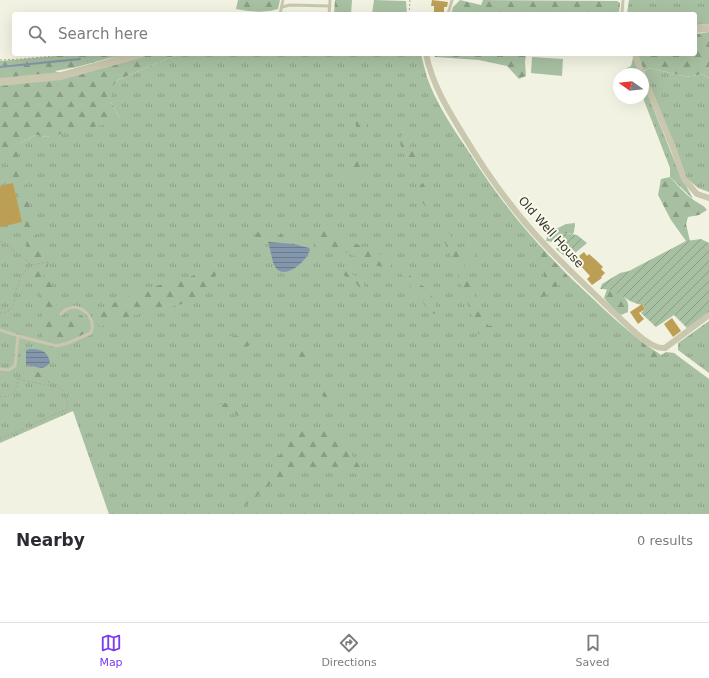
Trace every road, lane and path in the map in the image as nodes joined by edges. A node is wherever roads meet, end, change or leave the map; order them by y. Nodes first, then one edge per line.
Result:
1 (283, 0) edge
2 (330, 0) edge
3 (410, 0) edge
4 (452, 0) edge
5 (623, 0) edge
6 (330, 6) junction
7 (282, 7) junction
8 (281, 12) edge
9 (329, 12) edge
10 (409, 12) edge
11 (449, 12) edge
12 (622, 12) edge
13 (709, 28) edge
14 (697, 29) edge
15 (51, 56) edge
16 (134, 56) edge
17 (427, 56) edge
18 (635, 56) edge
19 (0, 60) edge
20 (639, 68) edge
21 (0, 82) edge
22 (649, 91) edge
23 (709, 198) edge
24 (0, 241) edge
25 (50, 261) dead end
26 (32, 265) junction
27 (0, 312) edge
28 (61, 314) dead end
29 (709, 315) edge
30 (0, 330) edge
31 (18, 336) junction
32 (14, 367) junction
33 (0, 369) edge
34 (18, 379) junction
35 (0, 397) edge
36 (0, 439) edge

1 - 7 lane
2 - 6 lane
3 - 10 path
4 - 11 lane
5 - 12 lane
6 - 7 lane
6 - 9 lane
7 - 8 lane
13 - 14 street
15 - 19 path
16 - 21 street
17 - 29 street, Old Well House
18 - 20 street
22 - 23 street
24 - 26 path
25 - 26 path
26 - 27 path
28 - 31 lane
30 - 31 lane
31 - 32 lane
32 - 33 lane
32 - 34 path
34 - 35 path
34 - 36 path

